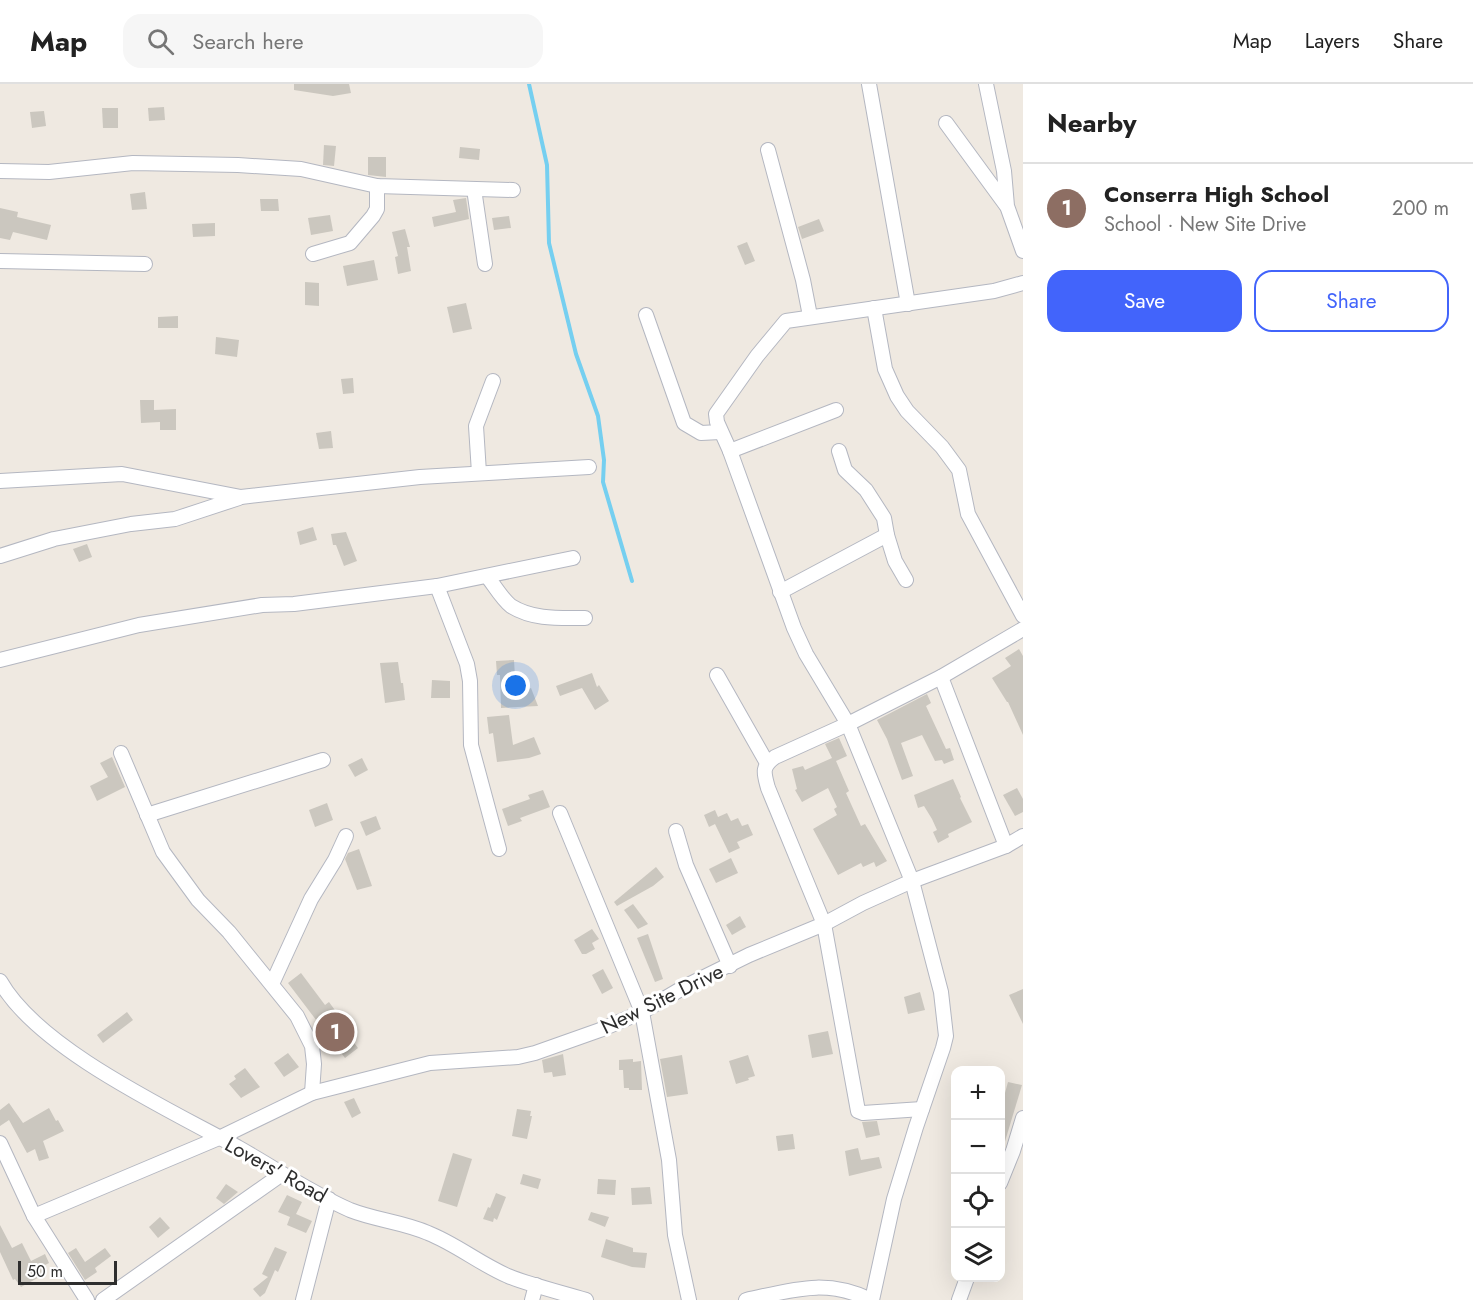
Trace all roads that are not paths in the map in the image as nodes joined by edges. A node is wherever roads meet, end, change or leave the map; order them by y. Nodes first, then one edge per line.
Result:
1 (869, 84) edge
2 (986, 84) edge
3 (946, 123) dead end
4 (768, 150) dead end
5 (0, 171) edge
6 (378, 186) junction
7 (474, 189) junction
8 (513, 190) dead end
9 (1007, 206) junction
10 (1023, 252) edge
11 (313, 254) dead end
12 (0, 261) edge
13 (145, 264) dead end
14 (485, 264) dead end
15 (1023, 283) edge
16 (908, 304) junction
17 (874, 308) junction
18 (646, 315) dead end
19 (810, 316) junction
20 (493, 381) dead end
21 (836, 410) dead end
22 (720, 432) junction
23 (730, 452) junction
24 (839, 452) dead end
25 (588, 467) dead end
26 (479, 474) junction
27 (0, 481) edge
28 (241, 497) junction
29 (887, 535) junction
30 (0, 556) edge
31 (573, 558) dead end
32 (487, 576) junction
33 (906, 580) dead end
34 (437, 586) junction
35 (780, 592) junction
36 (1023, 616) edge
37 (585, 618) dead end
38 (1023, 629) edge
39 (0, 660) edge
40 (717, 675) dead end
41 (941, 677) junction
42 (848, 724) junction
43 (121, 753) dead end
44 (323, 760) dead end
45 (767, 763) junction
46 (560, 813) dead end
47 (147, 815) junction
48 (676, 831) dead end
49 (346, 836) dead end
50 (1023, 836) edge
51 (1006, 846) junction
52 (499, 849) dead end
53 (912, 881) junction
54 (824, 924) junction
55 (730, 966) junction
56 (0, 981) edge
57 (272, 984) junction
58 (642, 1012) junction
59 (312, 1093) junction
60 (922, 1109) junction
61 (1023, 1118) edge
62 (219, 1138) junction
63 (0, 1143) edge
64 (282, 1174) junction
65 (1004, 1174) edge
66 (329, 1199) junction
67 (34, 1216) junction
68 (966, 1282) edge
69 (536, 1285) junction
70 (87, 1300) edge
71 (103, 1300) edge
72 (303, 1300) edge
73 (532, 1300) edge
74 (586, 1300) edge
75 (689, 1300) edge
76 (746, 1300) edge
77 (871, 1300) edge
78 (959, 1300) edge

1 - 16 street
2 - 9 street
3 - 9 street
4 - 19 street
5 - 6 street
6 - 7 street
6 - 11 street
7 - 8 street
7 - 14 street
9 - 10 street
12 - 13 street
15 - 16 street
16 - 17 street
17 - 19 street
17 - 36 street
18 - 22 street
19 - 22 street
20 - 26 street
21 - 23 street
22 - 23 street
23 - 35 street
24 - 29 street
25 - 26 street
26 - 28 street
27 - 28 street
28 - 30 street
29 - 33 street
29 - 35 street
31 - 32 street
32 - 34 street
32 - 37 street
34 - 39 street
34 - 52 street
35 - 42 street
38 - 41 street
40 - 45 street
41 - 42 street
41 - 51 street
42 - 45 street
42 - 53 street
43 - 47 street
44 - 47 street
45 - 54 street
46 - 58 street
47 - 57 street
48 - 55 street
49 - 57 street
50 - 51 street, New Site Drive
51 - 53 street, New Site Drive
53 - 54 street, New Site Drive
53 - 60 street
54 - 55 street, New Site Drive
54 - 60 street
55 - 58 street, New Site Drive
56 - 62 street, Lovers' Road
57 - 59 street
58 - 59 street, New Site Drive
58 - 75 street
59 - 62 street, New Site Drive
60 - 77 street
61 - 65 street
62 - 64 street, Lovers' Road
62 - 67 street, New Site Drive
63 - 67 street
64 - 66 street, Lovers' Road
64 - 71 street
66 - 69 street, Lovers' Road
66 - 72 street
67 - 70 street
68 - 78 street
69 - 73 street
69 - 74 street, Lovers' Road
76 - 77 street

